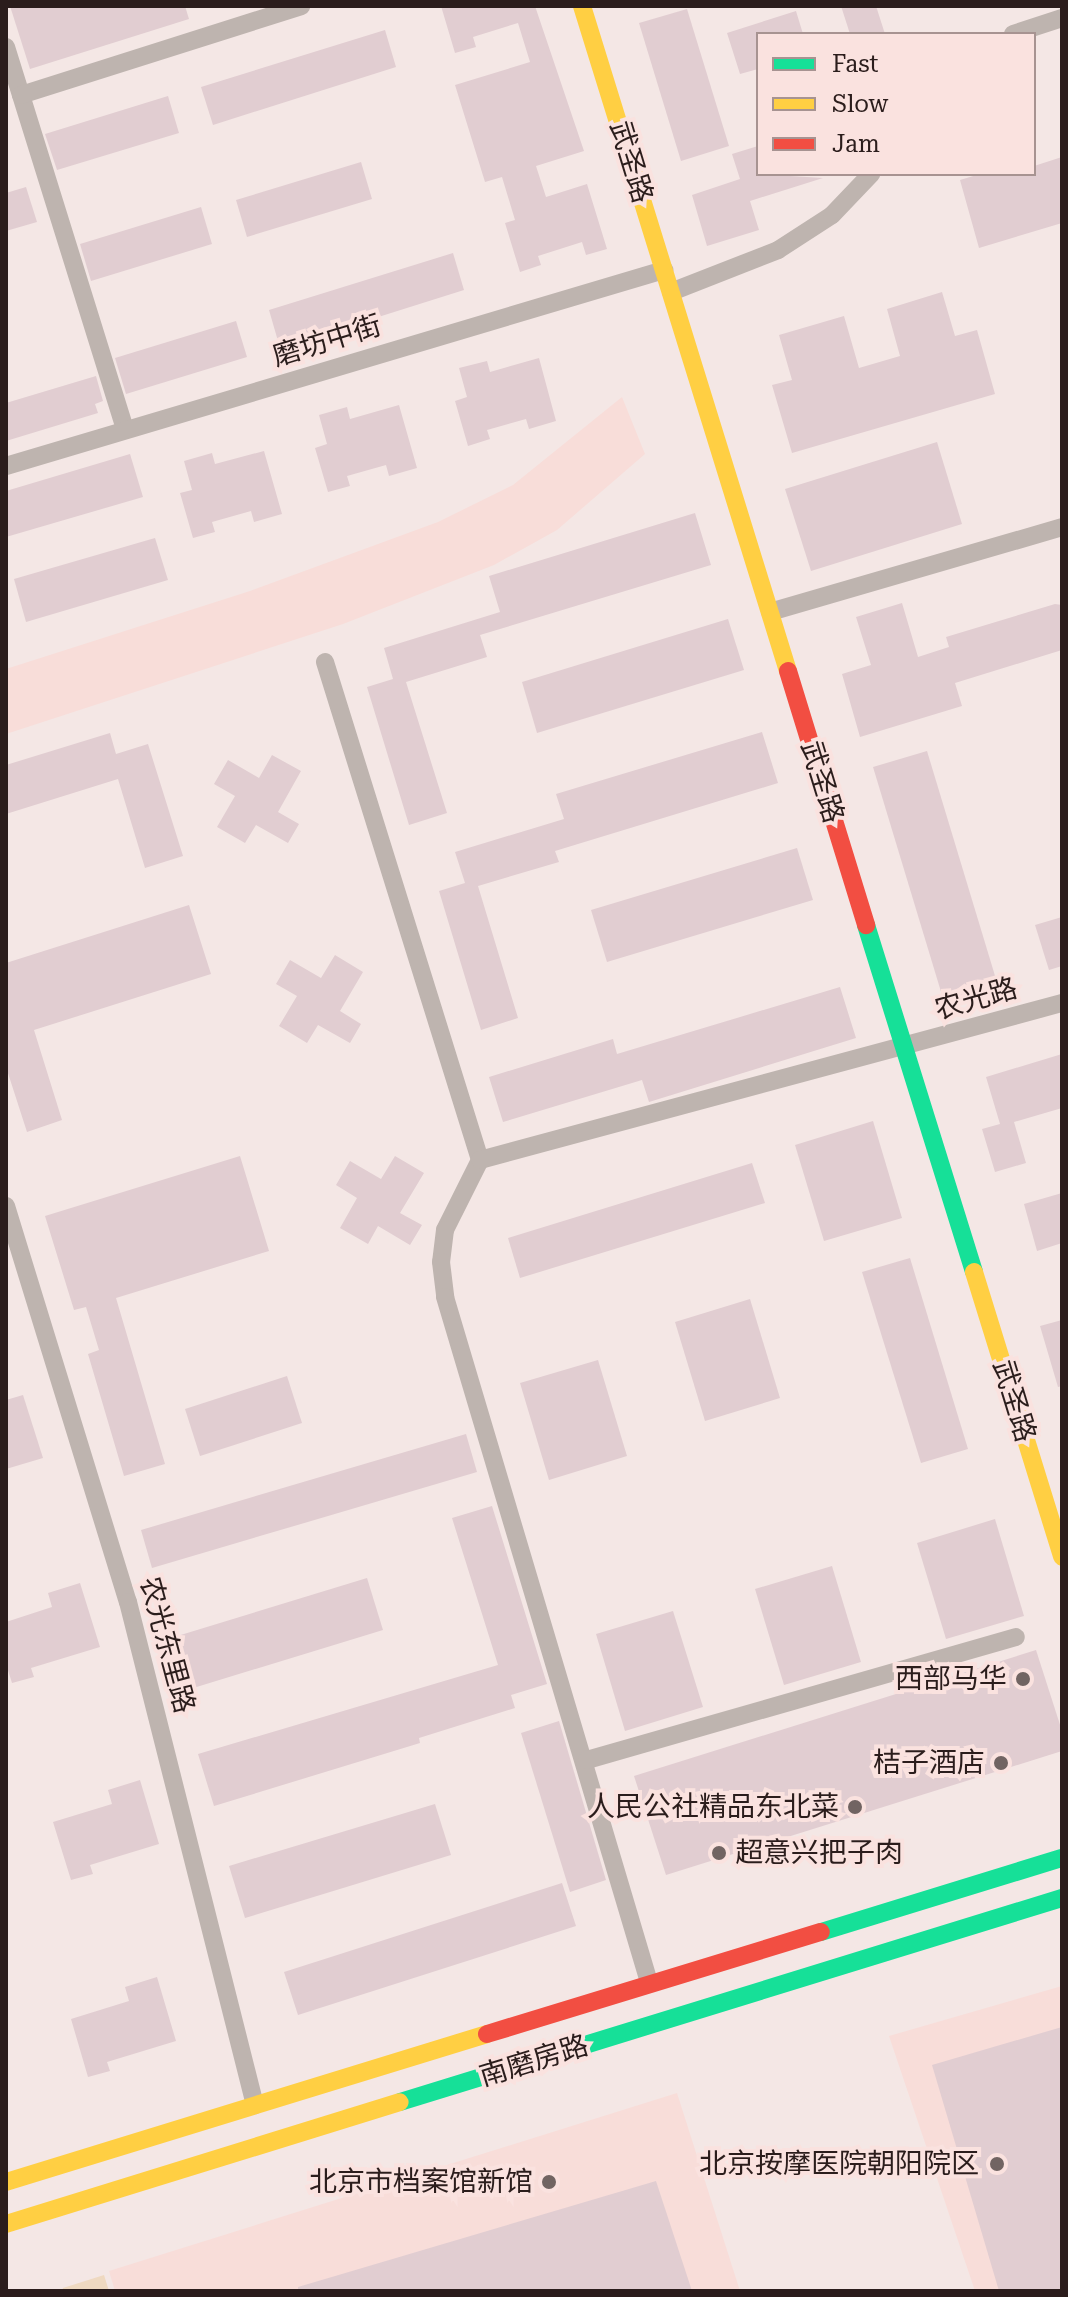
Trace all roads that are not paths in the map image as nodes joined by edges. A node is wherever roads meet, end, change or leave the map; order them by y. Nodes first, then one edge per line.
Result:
1 (301, 6) edge
2 (582, 6) edge
3 (1062, 18) edge
4 (1019, 32) edge
5 (6, 47) edge
6 (21, 95) junction
7 (869, 176) edge
8 (664, 270) junction
9 (671, 292) junction
10 (125, 430) junction
11 (6, 466) edge
12 (1062, 527) edge
13 (770, 612) junction
14 (325, 662) dead end
15 (1062, 1003) edge
16 (905, 1048) junction
17 (480, 1160) junction
18 (6, 1206) edge
19 (1062, 1557) edge
20 (1016, 1637) dead end
21 (587, 1760) junction
22 (1062, 1858) edge
23 (1062, 1898) edge
24 (649, 1982) junction
25 (255, 2105) junction
26 (6, 2182) edge
27 (6, 2224) edge

1 - 6 street
2 - 8 main road, 武圣路
3 - 4 street
5 - 6 street
6 - 10 street
7 - 9 street
8 - 9 main road, 武圣路
8 - 10 street, 磨坊中街
9 - 13 main road, 武圣路
10 - 11 street, 磨坊中街
12 - 13 street
13 - 16 main road, 武圣路
14 - 17 street
15 - 16 street, 农光路
16 - 17 street, 农光路
16 - 19 main road, 武圣路
17 - 21 street
18 - 25 street, 农光东里路
20 - 21 street
21 - 24 street
22 - 24 main road, 南磨房路
23 - 27 main road, 南磨房路
24 - 25 main road, 南磨房路
25 - 26 main road, 南磨房路

